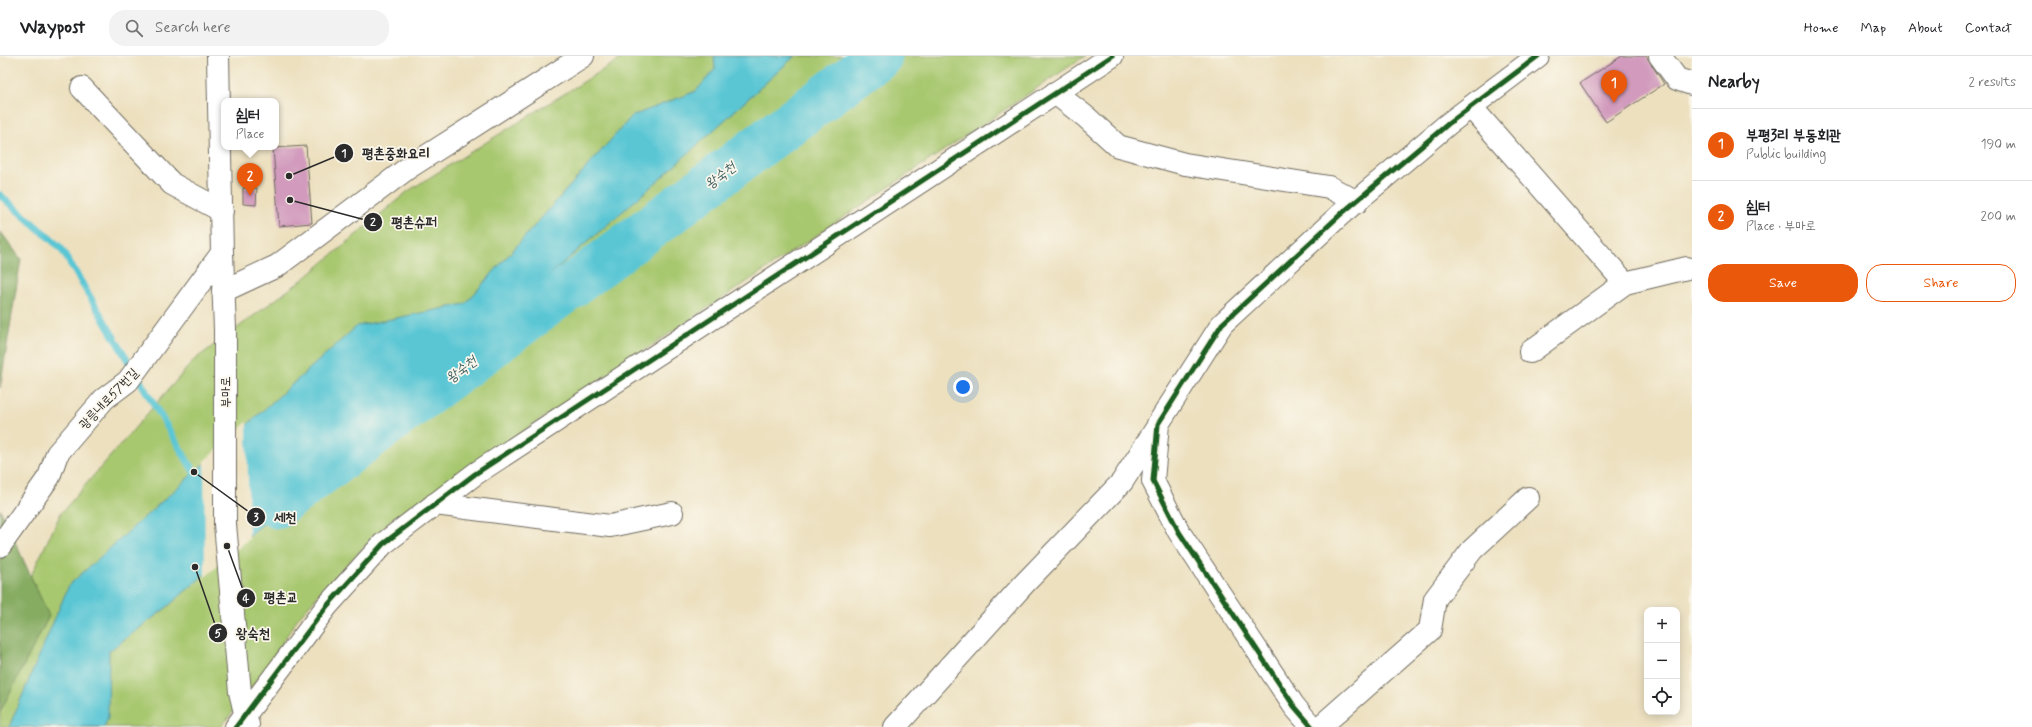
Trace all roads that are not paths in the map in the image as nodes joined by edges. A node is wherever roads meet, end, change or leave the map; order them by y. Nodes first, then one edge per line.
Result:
1 (218, 56) edge
2 (583, 56) edge
3 (1112, 56) edge
4 (1538, 56) edge
5 (1660, 56) edge
6 (1692, 84) edge
7 (82, 88) dead end
8 (1055, 93) junction
9 (1471, 106) junction
10 (1357, 202) junction
11 (222, 211) junction
12 (222, 253) junction
13 (1687, 268) dead end
14 (1625, 283) junction
15 (223, 291) junction
16 (1530, 352) dead end
17 (1158, 424) junction
18 (1528, 498) dead end
19 (435, 504) junction
20 (672, 513) dead end
21 (0, 546) edge
22 (244, 723) edge
23 (895, 727) edge
24 (1312, 727) edge
25 (1320, 727) edge

1 - 11 street, 부마로
2 - 15 street
3 - 8 street
4 - 9 street
5 - 6 street
7 - 11 street
8 - 10 street
8 - 19 street
9 - 10 street
9 - 14 street
10 - 17 street
11 - 12 street, 부마로
12 - 15 street, 부마로
12 - 21 street, 광릉내로57번길
13 - 14 street
14 - 16 street
15 - 22 street, 부마로
17 - 23 street
17 - 24 street
18 - 25 street
19 - 20 street
19 - 22 street

